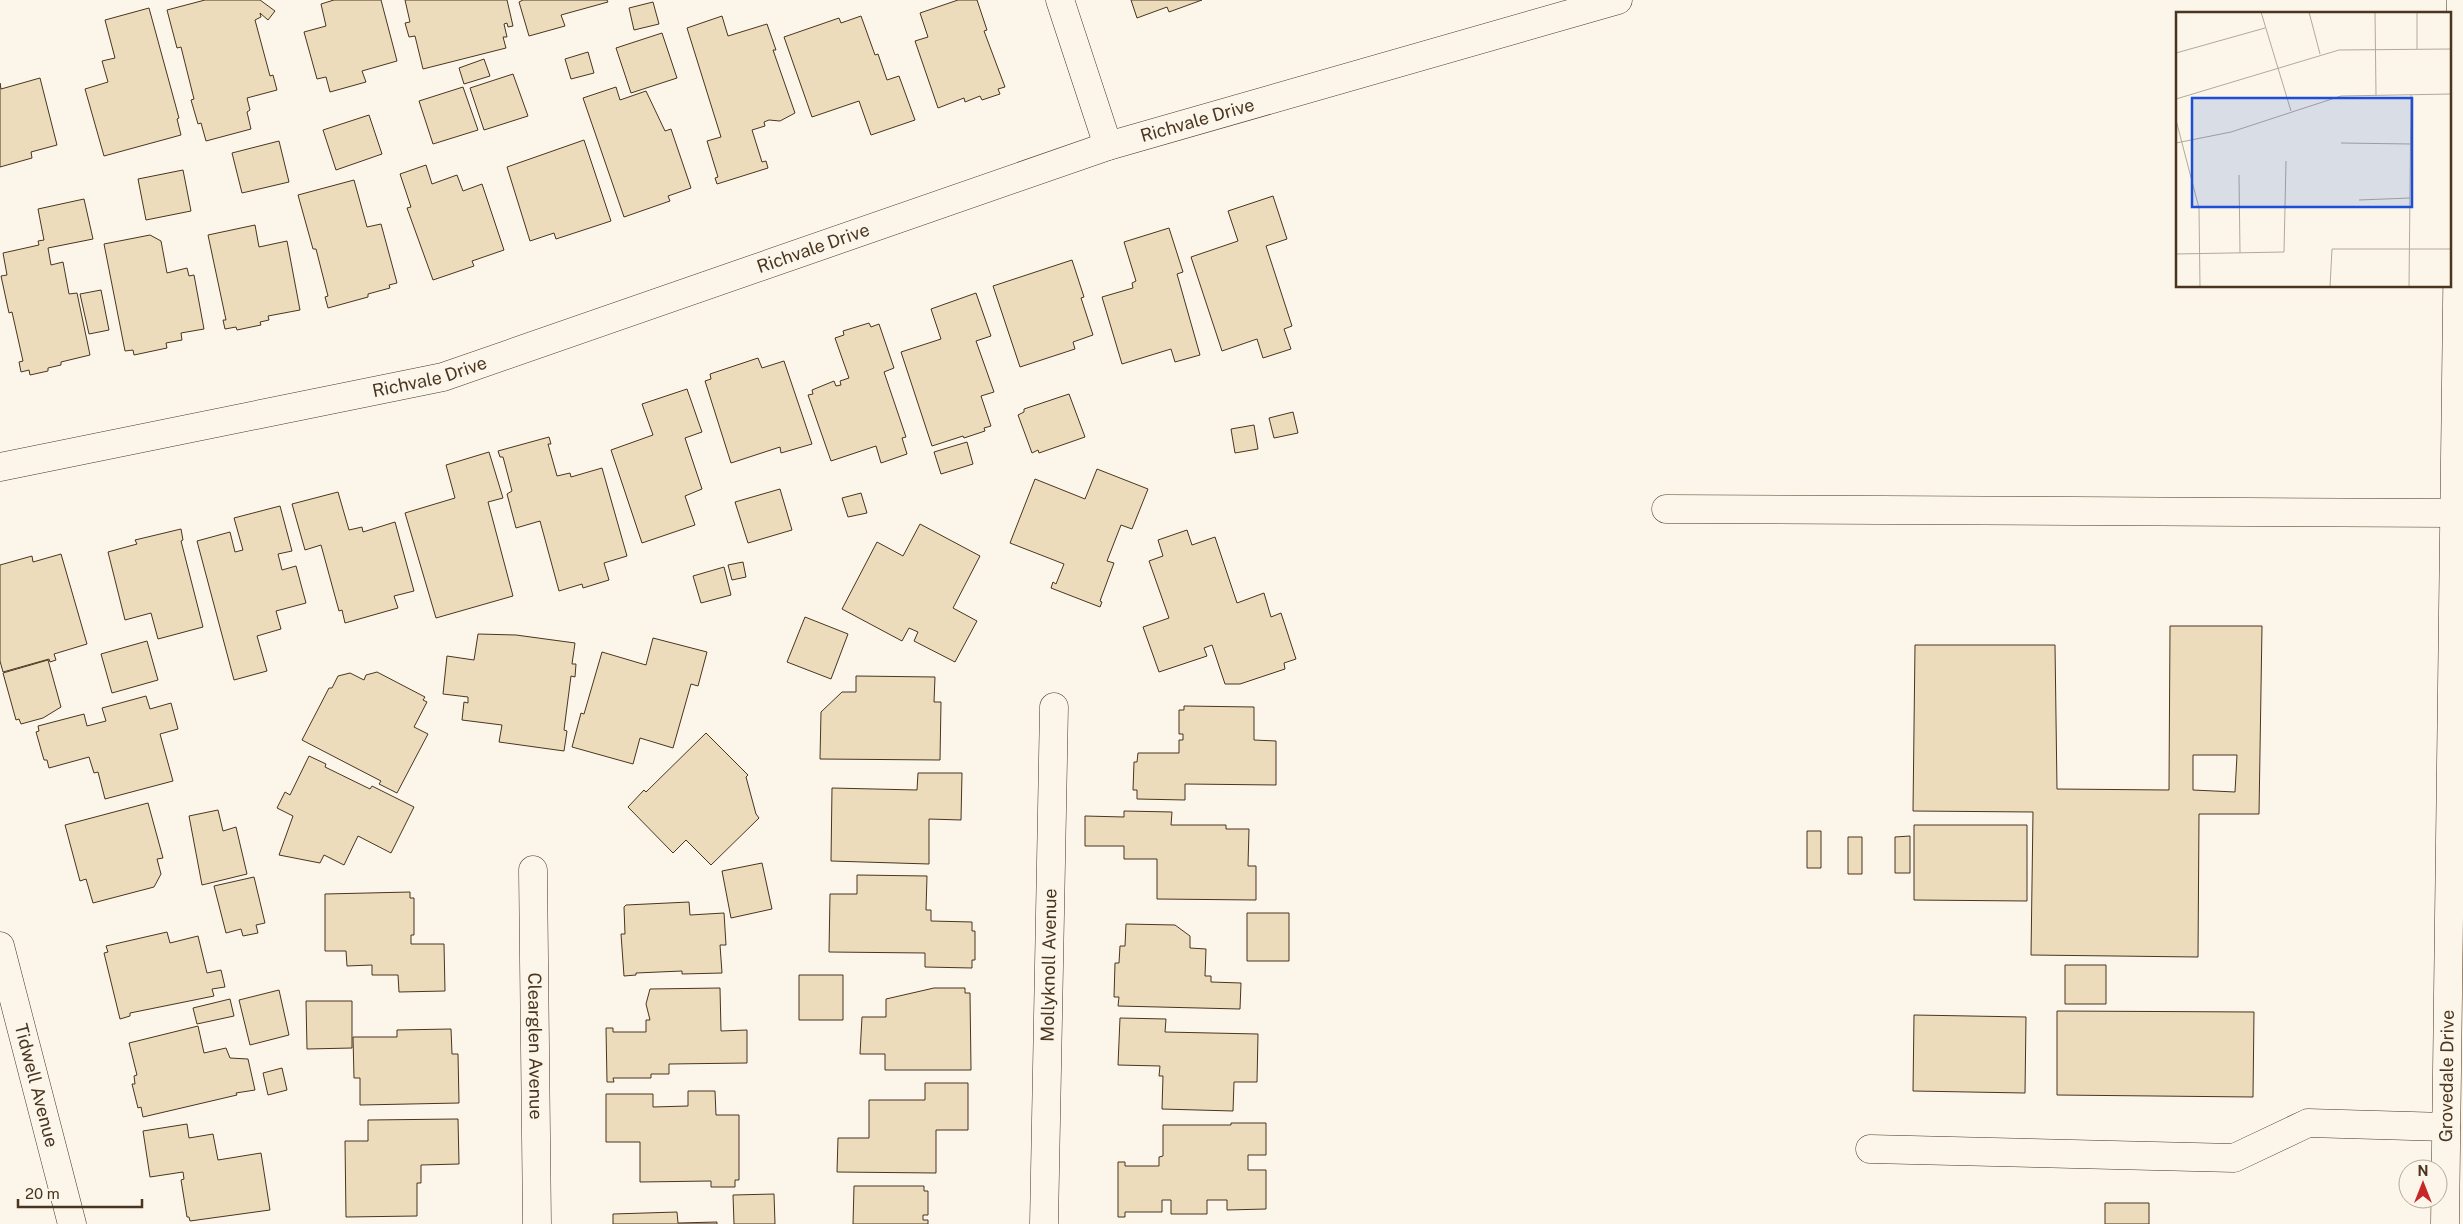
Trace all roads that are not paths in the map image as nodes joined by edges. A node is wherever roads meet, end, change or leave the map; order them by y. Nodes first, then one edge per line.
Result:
1 (1060, 0) edge
2 (1618, 0) edge
3 (2461, 0) edge
4 (1108, 146) junction
5 (0, 467) edge
6 (1666, 508) dead end
7 (2454, 513) junction
8 (1054, 707) dead end
9 (533, 870) dead end
10 (0, 946) edge
11 (2446, 1127) junction
12 (1870, 1149) dead end
13 (72, 1224) edge
14 (537, 1224) edge
15 (1044, 1224) edge
16 (2445, 1224) edge

1 - 4 street
2 - 4 street, Richvale Drive
3 - 7 street, Grovedale Drive
4 - 5 street, Richvale Drive
6 - 7 street
7 - 11 street, Grovedale Drive
8 - 15 street, Mollyknoll Avenue
9 - 14 street, Clearglen Avenue
10 - 13 street, Tidwell Avenue
11 - 12 street
11 - 16 street, Grovedale Drive

